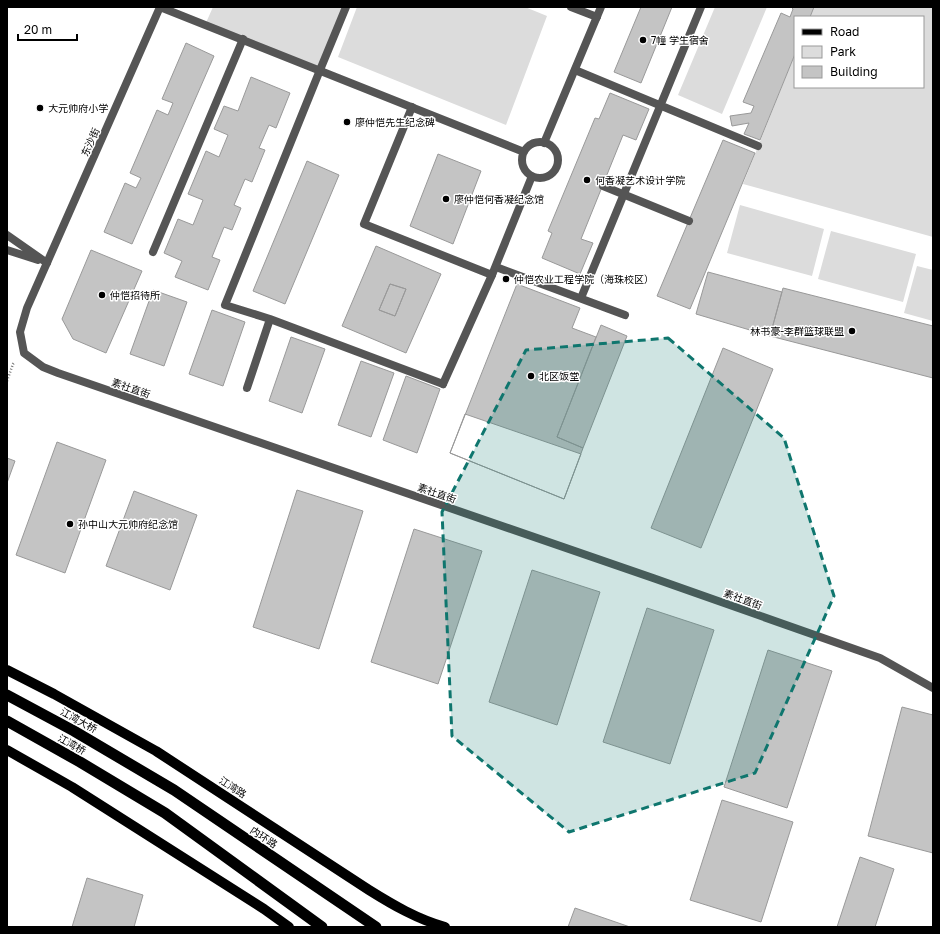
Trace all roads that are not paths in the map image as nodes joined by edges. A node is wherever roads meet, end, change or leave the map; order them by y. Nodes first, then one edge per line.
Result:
1 (160, 7) edge
2 (346, 7) edge
3 (571, 7) edge
4 (601, 7) edge
5 (701, 7) edge
6 (597, 17) junction
7 (243, 39) junction
8 (320, 70) junction
9 (575, 70) junction
10 (660, 106) junction
11 (412, 107) junction
12 (544, 143) junction
13 (758, 146) dead end
14 (524, 152) junction
15 (532, 176) junction
16 (602, 186) dead end
17 (624, 195) junction
18 (689, 221) dead end
19 (7, 236) edge
20 (7, 250) edge
21 (153, 252) dead end
22 (47, 263) junction
23 (496, 267) junction
24 (492, 275) junction
25 (581, 298) junction
26 (625, 315) dead end
27 (270, 320) junction
28 (247, 388) dead end
29 (7, 670) edge
30 (933, 688) edge
31 (7, 695) edge
32 (7, 721) edge
33 (7, 750) edge
34 (138, 768) joint
35 (289, 927) edge
36 (322, 927) edge
37 (376, 927) edge
38 (445, 927) edge

1 - 7 street
1 - 22 street, 东沙街
2 - 8 street
3 - 6 street
4 - 6 street
5 - 10 street
6 - 9 street
7 - 8 street
7 - 21 street
8 - 11 street
8 - 27 street
9 - 10 street
9 - 12 street
10 - 13 street
10 - 17 street
11 - 14 street
11 - 24 street
12 - 14 street
12 - 15 street
14 - 15 street
15 - 23 street
16 - 17 street
17 - 18 street
17 - 25 street
19 - 22 street
20 - 22 street
22 - 30 street, 素社直街
23 - 24 street
23 - 25 street
24 - 27 street
25 - 26 street
27 - 28 street
29 - 38 main road, 江湾路
31 - 34 highway, 江湾大桥
32 - 36 highway, 江湾桥
33 - 35 main road
34 - 37 highway, 内环路

